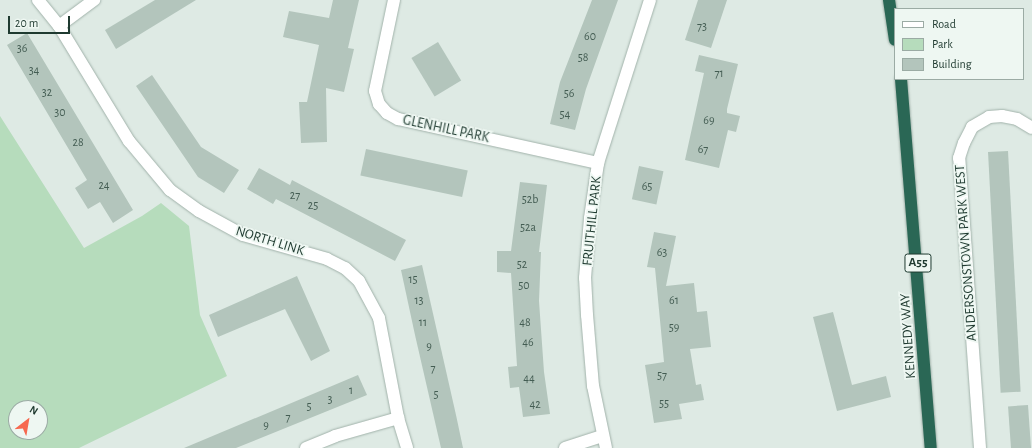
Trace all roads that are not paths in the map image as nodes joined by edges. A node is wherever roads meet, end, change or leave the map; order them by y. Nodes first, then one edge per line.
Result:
1 (38, 0) edge
2 (94, 0) edge
3 (394, 0) edge
4 (650, 0) edge
5 (889, 0) edge
6 (59, 26) junction
7 (894, 33) edge
8 (900, 80) edge
9 (1032, 128) edge
10 (598, 163) junction
11 (398, 418) junction
12 (602, 436) junction
13 (306, 448) edge
14 (407, 448) edge
15 (565, 448) edge
16 (606, 448) edge
17 (931, 448) edge
18 (980, 448) edge

1 - 6 street, NORTH LINK
2 - 6 street
3 - 10 street, GLENHILL PARK
4 - 10 street, FRUITHILL PARK
5 - 7 highway
6 - 11 street, NORTH LINK
8 - 17 highway, KENNEDY WAY / A55
9 - 18 street, ANDERSONSTOWN PARK WEST
10 - 12 street, FRUITHILL PARK
11 - 13 street
11 - 14 street, NORTH LINK
12 - 15 street
12 - 16 street, FRUITHILL PARK

